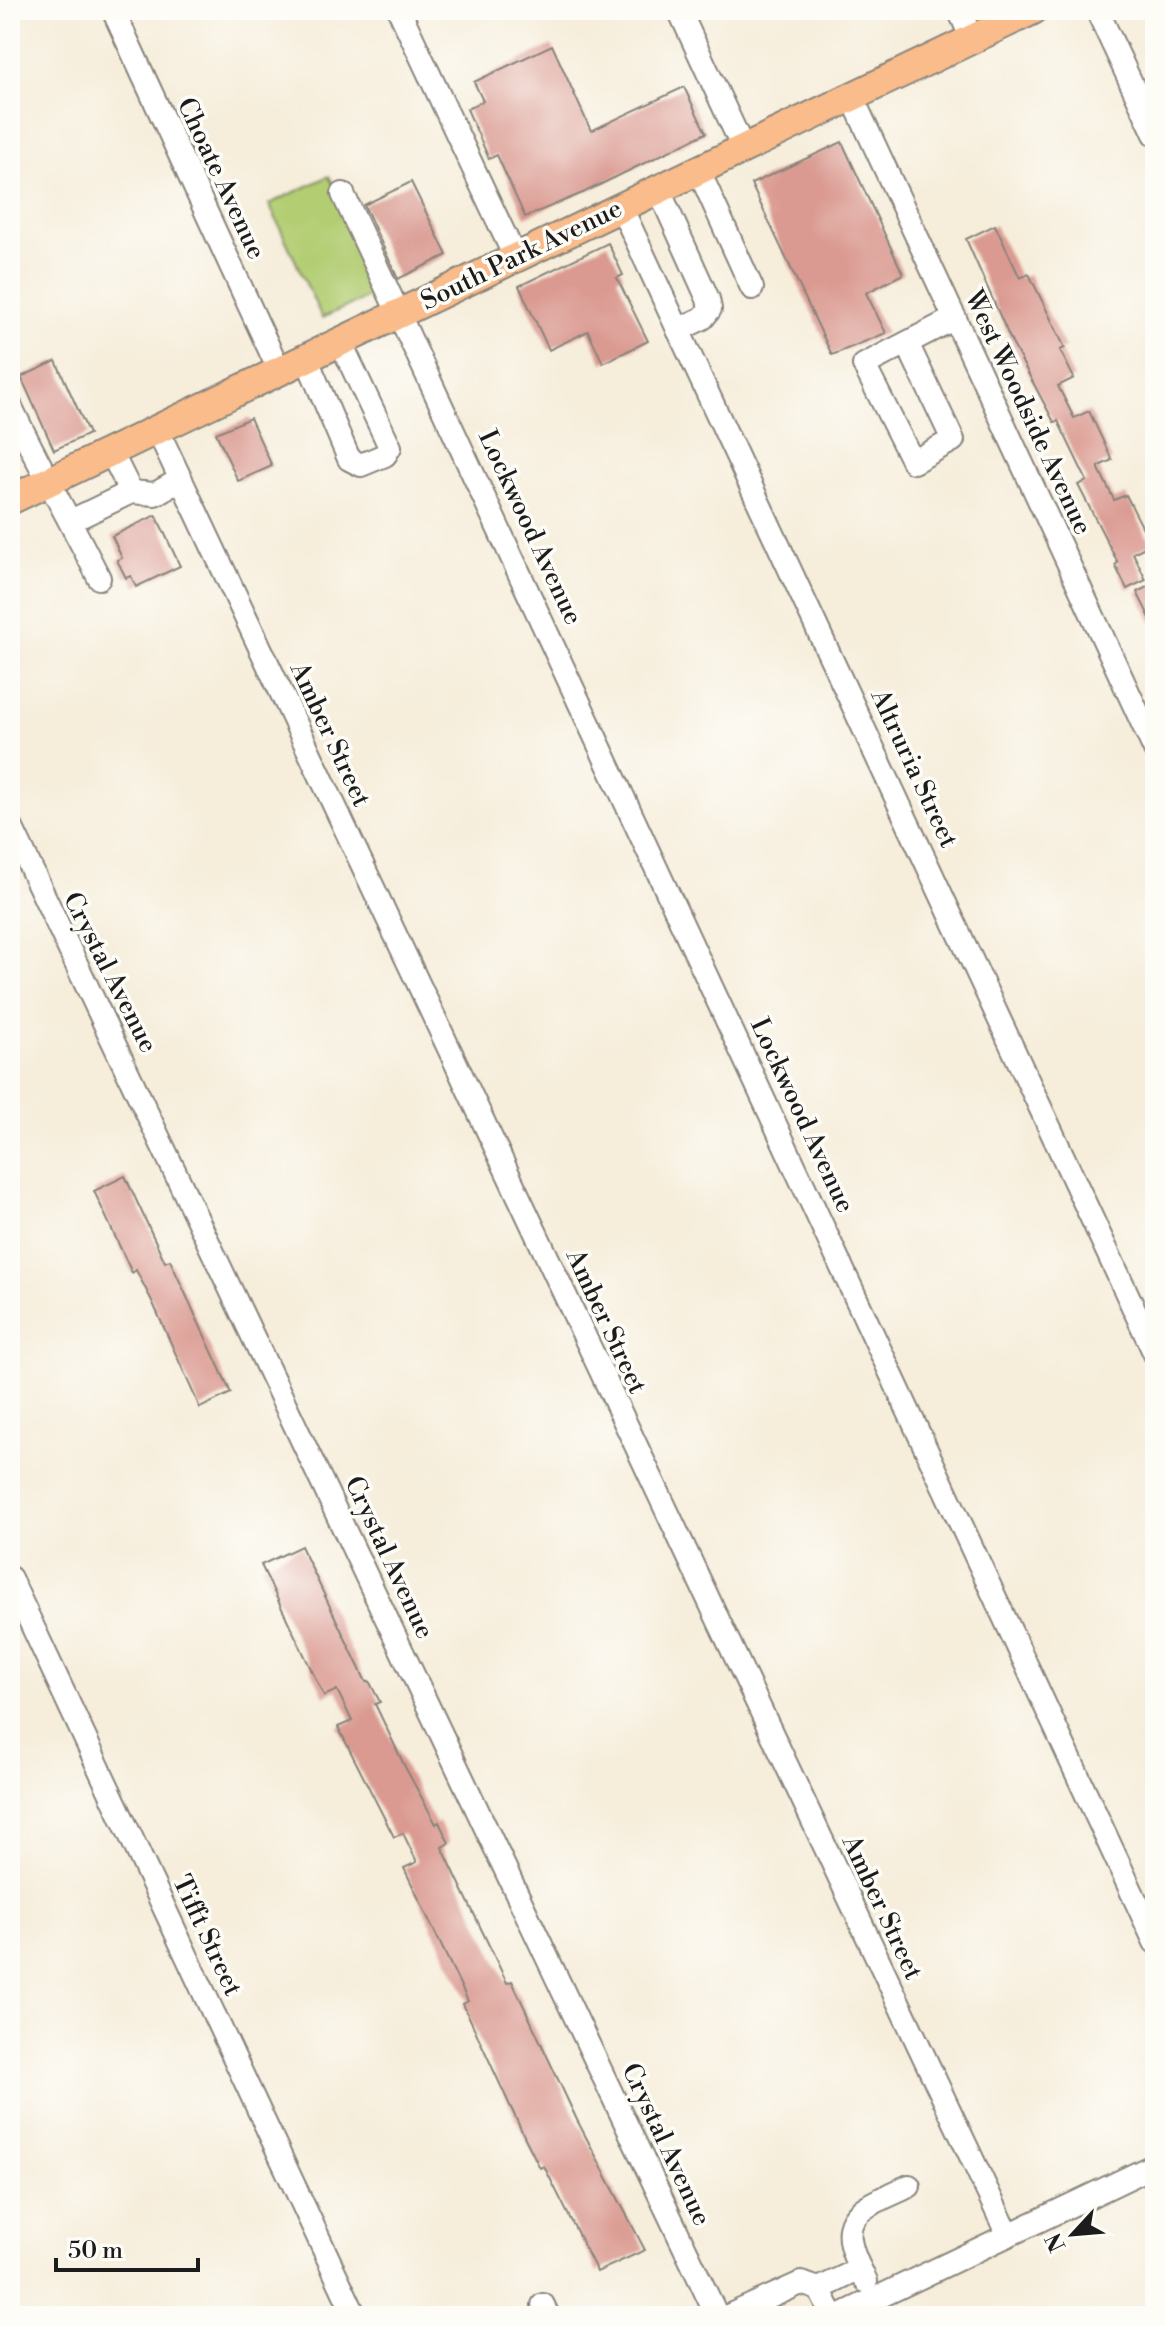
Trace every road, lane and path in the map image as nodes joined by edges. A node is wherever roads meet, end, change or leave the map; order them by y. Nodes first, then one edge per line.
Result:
1 (113, 10) edge
2 (399, 10) edge
3 (679, 10) edge
4 (959, 10) edge
5 (1097, 10) edge
6 (1022, 12) edge
7 (972, 39) junction
8 (852, 97) junction
9 (1155, 134) edge
10 (743, 148) junction
11 (698, 169) junction
12 (658, 188) junction
13 (343, 194) dead end
14 (621, 207) junction
15 (515, 257) junction
16 (752, 288) dead end
17 (400, 312) junction
18 (955, 318) junction
19 (678, 330) junction
20 (340, 341) junction
21 (907, 343) junction
22 (306, 357) junction
23 (279, 370) junction
24 (10, 405) edge
25 (157, 429) junction
26 (111, 452) junction
27 (181, 479) junction
28 (47, 482) junction
29 (131, 492) junction
30 (10, 500) edge
31 (71, 521) junction
32 (99, 578) dead end
33 (1155, 750) edge
34 (10, 824) edge
35 (1155, 1354) edge
36 (13, 1590) edge
37 (1155, 1942) edge
38 (1155, 2165) edge
39 (909, 2186) dead end
40 (1008, 2235) junction
41 (860, 2269) junction
42 (819, 2289) junction
43 (875, 2299) junction
44 (845, 2314) edge
45 (355, 2316) edge
46 (717, 2316) edge
47 (728, 2316) edge

1 - 23 street, Choate Avenue
2 - 15 street
3 - 10 street
4 - 7 street
5 - 9 street
6 - 7 main road, South Park Avenue
7 - 8 main road, South Park Avenue
8 - 10 main road, South Park Avenue
8 - 18 street, West Woodside Avenue
10 - 11 main road, South Park Avenue
11 - 12 main road, South Park Avenue
11 - 16 street
12 - 14 main road, South Park Avenue
12 - 19 street
13 - 17 street, Lockwood Avenue
14 - 15 main road, South Park Avenue
14 - 19 street, Altruria Street
15 - 17 main road, South Park Avenue
17 - 20 main road, South Park Avenue
17 - 37 street, Lockwood Avenue
18 - 21 street
18 - 33 street, West Woodside Avenue
19 - 35 street, Altruria Street
20 - 22 main road, South Park Avenue
20 - 22 street
21 - 21 street
22 - 23 main road, South Park Avenue
23 - 25 main road, South Park Avenue
24 - 28 street
25 - 26 main road, South Park Avenue
25 - 27 street, Amber Street
26 - 28 main road, South Park Avenue
26 - 29 street
27 - 29 street
27 - 40 street, Amber Street
28 - 30 main road, South Park Avenue
28 - 31 street
29 - 31 street
31 - 32 street
34 - 46 street, Crystal Avenue
36 - 45 street, Tifft Street
38 - 40 street
39 - 41 street
40 - 43 street
41 - 42 street
41 - 43 street
42 - 44 street
42 - 47 street
43 - 44 street

